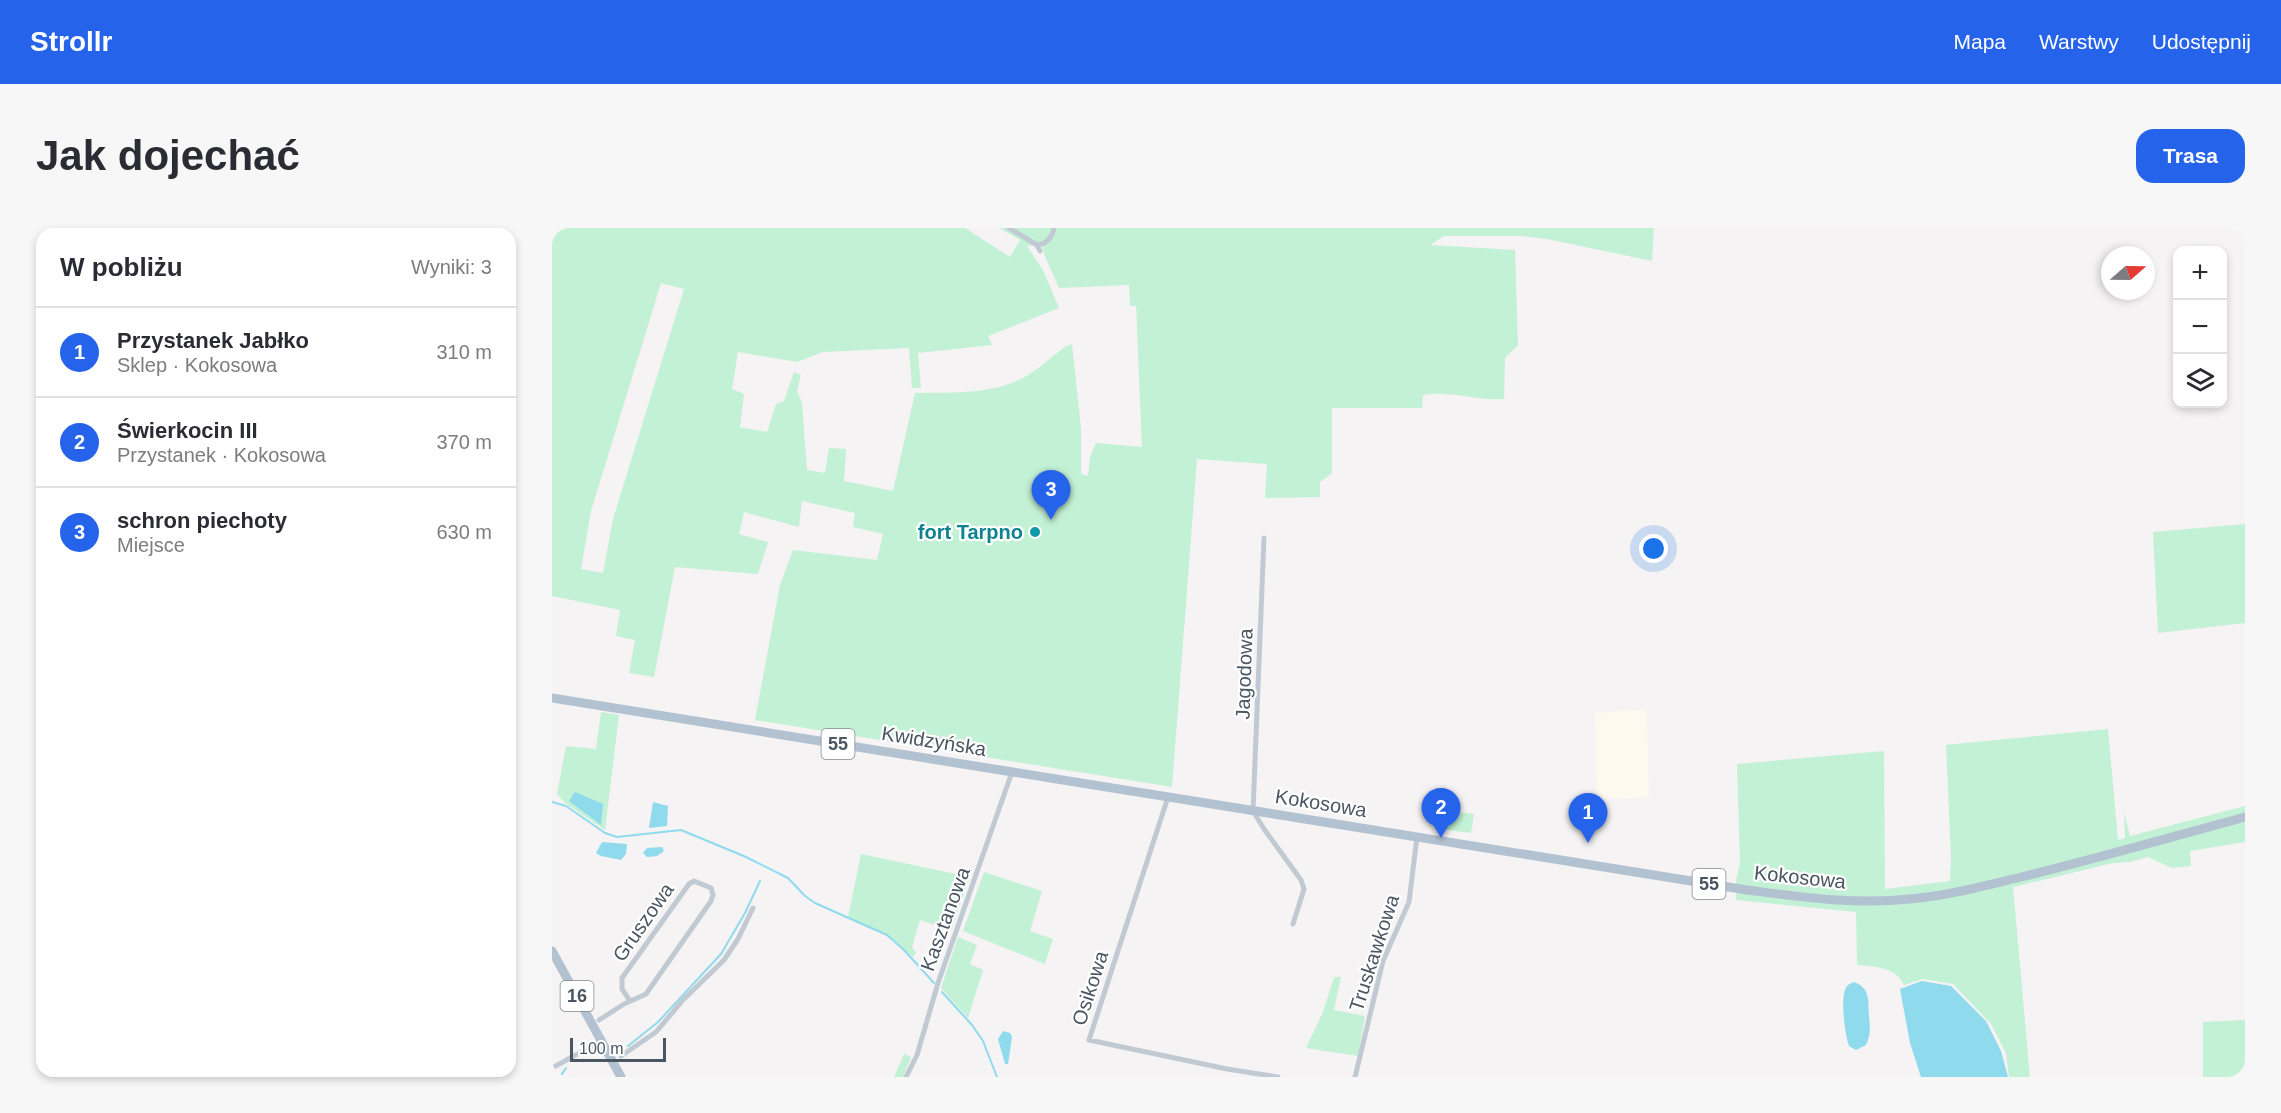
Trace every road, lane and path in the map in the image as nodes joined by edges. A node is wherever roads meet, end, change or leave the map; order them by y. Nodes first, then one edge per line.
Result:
1 (1009, 228) edge
2 (1054, 228) edge
3 (1264, 538) dead end
4 (552, 698) edge
5 (1012, 772) junction
6 (1168, 797) junction
7 (1253, 810) junction
8 (2245, 817) edge
9 (1417, 837) junction
10 (753, 908) dead end
11 (1293, 924) dead end
12 (552, 951) edge
13 (630, 1001) junction
14 (599, 1020) dead end
15 (602, 1041) junction
16 (621, 1056) dead end
17 (552, 1068) edge
18 (621, 1077) edge
19 (906, 1077) edge
20 (1278, 1077) edge
21 (1355, 1077) edge

1 - 2 street
3 - 7 street, Jagodowa
4 - 5 main road, Kwidzyńska / 55
5 - 6 main road, Kwidzyńska / 55
5 - 19 street, Kasztanowa
6 - 7 main road, Kokosowa / 55
6 - 20 street, Osikowa
7 - 9 main road, Kokosowa / 55
7 - 11 street
8 - 9 main road, Kokosowa / 55
9 - 21 street, Truskawkowa
10 - 16 street
12 - 15 main road, 16
13 - 13 street, Gruszowa
13 - 14 street
15 - 17 street
15 - 18 main road, 16

